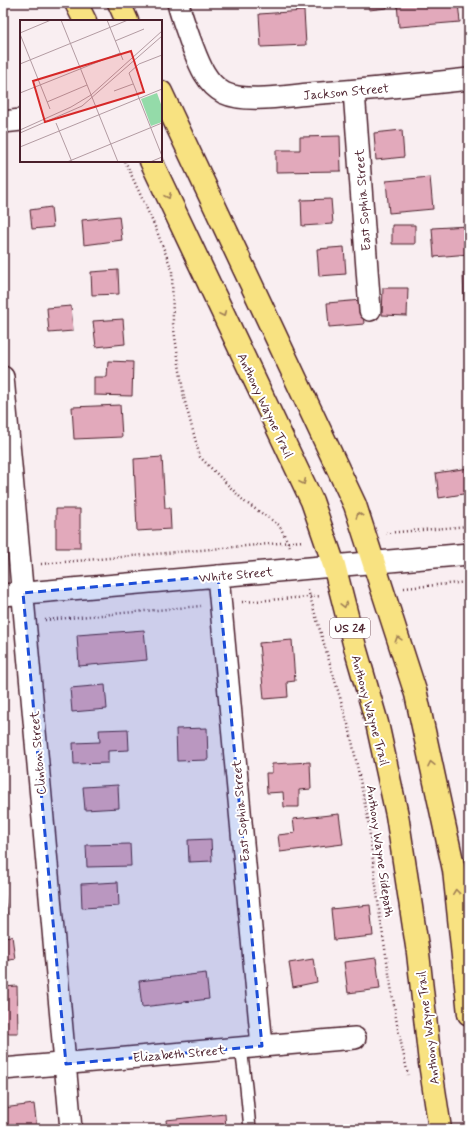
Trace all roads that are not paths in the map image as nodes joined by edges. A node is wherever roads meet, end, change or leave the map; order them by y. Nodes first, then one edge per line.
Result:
1 (76, 3) edge
2 (119, 3) edge
3 (178, 3) edge
4 (84, 20) edge
5 (127, 20) edge
6 (469, 79) edge
7 (354, 91) junction
8 (162, 94) edge
9 (20, 120) edge
10 (3, 122) edge
11 (151, 162) edge
12 (370, 310) dead end
13 (3, 377) edge
14 (469, 554) edge
15 (373, 562) junction
16 (334, 565) junction
17 (218, 576) junction
18 (13, 594) edge
19 (469, 1014) edge
20 (355, 1038) dead end
21 (262, 1046) junction
22 (241, 1048) junction
23 (66, 1064) junction
24 (3, 1069) edge
25 (71, 1129) edge
26 (250, 1129) edge
27 (440, 1129) edge

1 - 4 highway
2 - 5 highway
3 - 7 street, Jackson Street
6 - 7 street, Jackson Street
7 - 12 street, East Sophia Street
15 -> 8 highway
9 - 10 street
11 -> 16 highway, Anthony Wayne Trail / US 24
13 - 18 street, Clinton Street
14 - 15 street, White Street
15 - 16 street, White Street
19 -> 15 highway
16 - 17 street, White Street
16 -> 27 highway, Anthony Wayne Trail / US 24
17 - 18 street, White Street
17 - 21 street, East Sophia Street
18 - 23 street, Clinton Street
20 - 21 street, Elizabeth Street
21 - 22 street, Elizabeth Street
22 - 23 street, Elizabeth Street
22 - 26 lane
23 - 24 street, Elizabeth Street
23 - 25 street, Clinton Street

